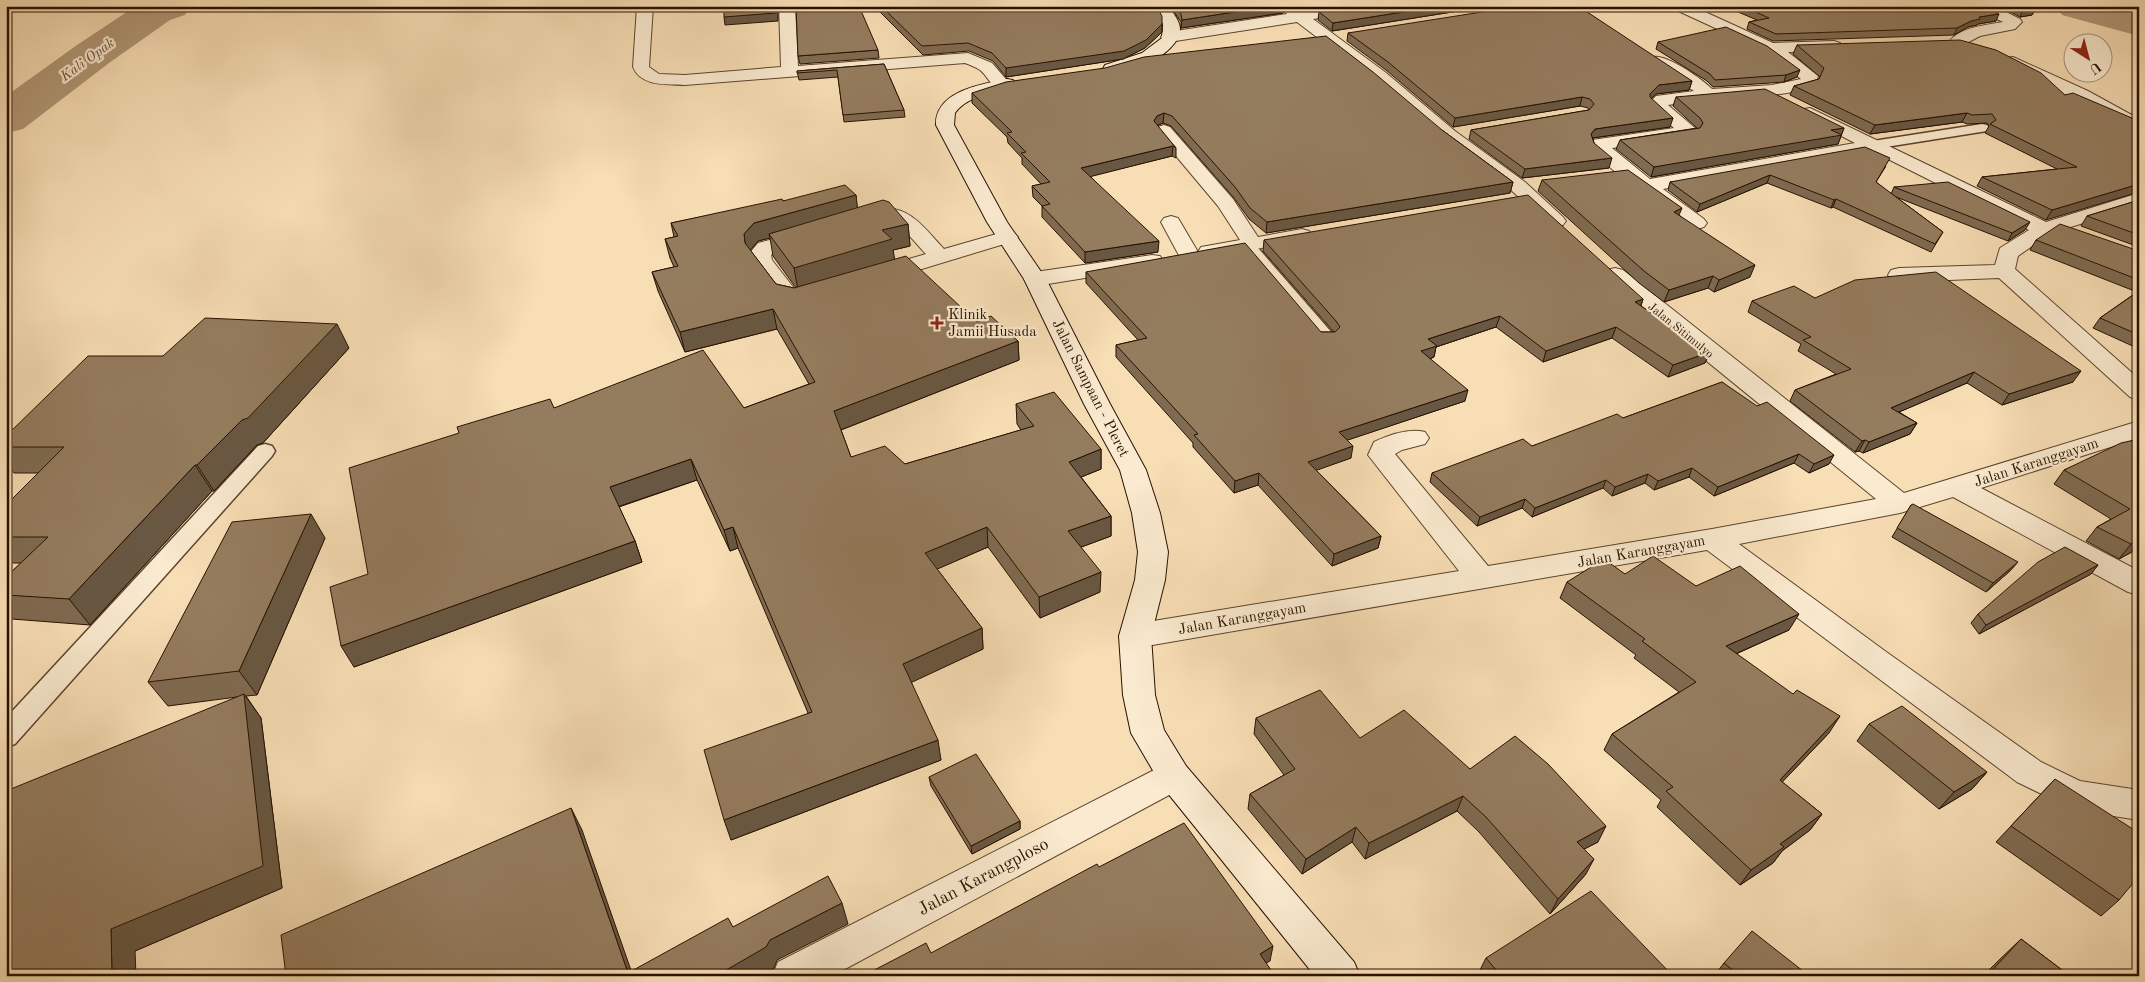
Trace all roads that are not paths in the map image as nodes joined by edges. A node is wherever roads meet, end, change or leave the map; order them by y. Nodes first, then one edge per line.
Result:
1 (645, 6) edge
2 (786, 6) edge
3 (1160, 6) edge
4 (1286, 6) edge
5 (1367, 6) edge
6 (1679, 6) edge
7 (1981, 6) edge
8 (1300, 17) junction
9 (1346, 35) edge
10 (1327, 38) junction
11 (1309, 40) edge
12 (1938, 42) edge
13 (1957, 42) junction
14 (1854, 45) edge
15 (1174, 47) junction
16 (1771, 48) junction
17 (1981, 48) edge
18 (1998, 54) edge
19 (1649, 55) edge
20 (790, 72) junction
21 (1088, 72) edge
22 (1031, 80) edge
23 (1002, 85) junction
24 (1767, 92) junction
25 (1708, 94) junction
26 (2139, 126) edge
27 (1982, 128) edge
28 (1164, 131) edge
29 (1476, 131) edge
30 (1448, 135) junction
31 (1873, 144) junction
32 (1629, 173) junction
33 (1601, 176) edge
34 (1648, 186) junction
35 (1531, 189) junction
36 (2139, 199) edge
37 (1501, 202) edge
38 (1171, 222) dead end
39 (1697, 223) dead end
40 (2050, 227) junction
41 (1319, 232) edge
42 (1573, 236) edge
43 (2084, 236) edge
44 (1007, 237) junction
45 (1249, 244) junction
46 (1190, 256) junction
47 (940, 257) junction
48 (1601, 262) edge
49 (2004, 271) junction
50 (1900, 275) edge
51 (1035, 279) junction
52 (856, 282) edge
53 (829, 290) edge
54 (1327, 338) edge
55 (2139, 392) edge
56 (2139, 429) edge
57 (1416, 438) dead end
58 (265, 451) dead end
59 (1957, 487) junction
60 (1900, 504) junction
61 (1712, 539) junction
62 (1481, 578) junction
63 (2139, 584) edge
64 (1135, 636) junction
65 (6, 736) edge
66 (1174, 776) junction
67 (2139, 805) edge
68 (792, 976) edge
69 (1340, 976) edge

1 - 20 street
2 - 20 street
3 - 15 street
4 - 8 street
5 - 8 street
6 - 16 street
7 - 13 street
8 - 10 street
8 - 15 street
9 - 10 street
10 - 11 street
10 - 30 street
12 - 13 street
13 - 17 street
14 - 16 street
15 - 21 street
16 - 24 street
18 - 26 street
19 - 25 street
20 - 23 street
22 - 23 street, Jalan Sampaan - Pleret
23 - 44 street, Jalan Sampaan - Pleret
24 - 25 street
24 - 31 street
25 - 32 street
27 - 31 lane
28 - 45 street
29 - 30 street
30 - 35 street
31 - 34 street
31 - 40 street
32 - 33 street
32 - 34 street
34 - 39 street
35 - 37 street
35 - 42 street
36 - 40 street
38 - 46 street
40 - 43 street
40 - 49 street
41 - 45 street
44 - 47 street
44 - 51 street, Jalan Sampaan - Pleret
45 - 46 street
45 - 54 lane
46 - 51 street
47 - 52 street
47 - 53 street
48 - 60 street, Jalan Sitimulyo
49 - 50 street
49 - 55 street
51 - 64 street, Jalan Sampaan - Pleret
56 - 59 street, Jalan Karanggayam
57 - 62 street
58 - 65 lane
59 - 60 street, Jalan Karanggayam
59 - 63 street
60 - 61 street, Jalan Karanggayam
61 - 62 street, Jalan Karanggayam
61 - 67 street
62 - 64 street, Jalan Karanggayam
64 - 66 street, Jalan Sampaan - Pleret
66 - 68 street, Jalan Karangploso
66 - 69 street, Jalan Sampaan - Pleret

